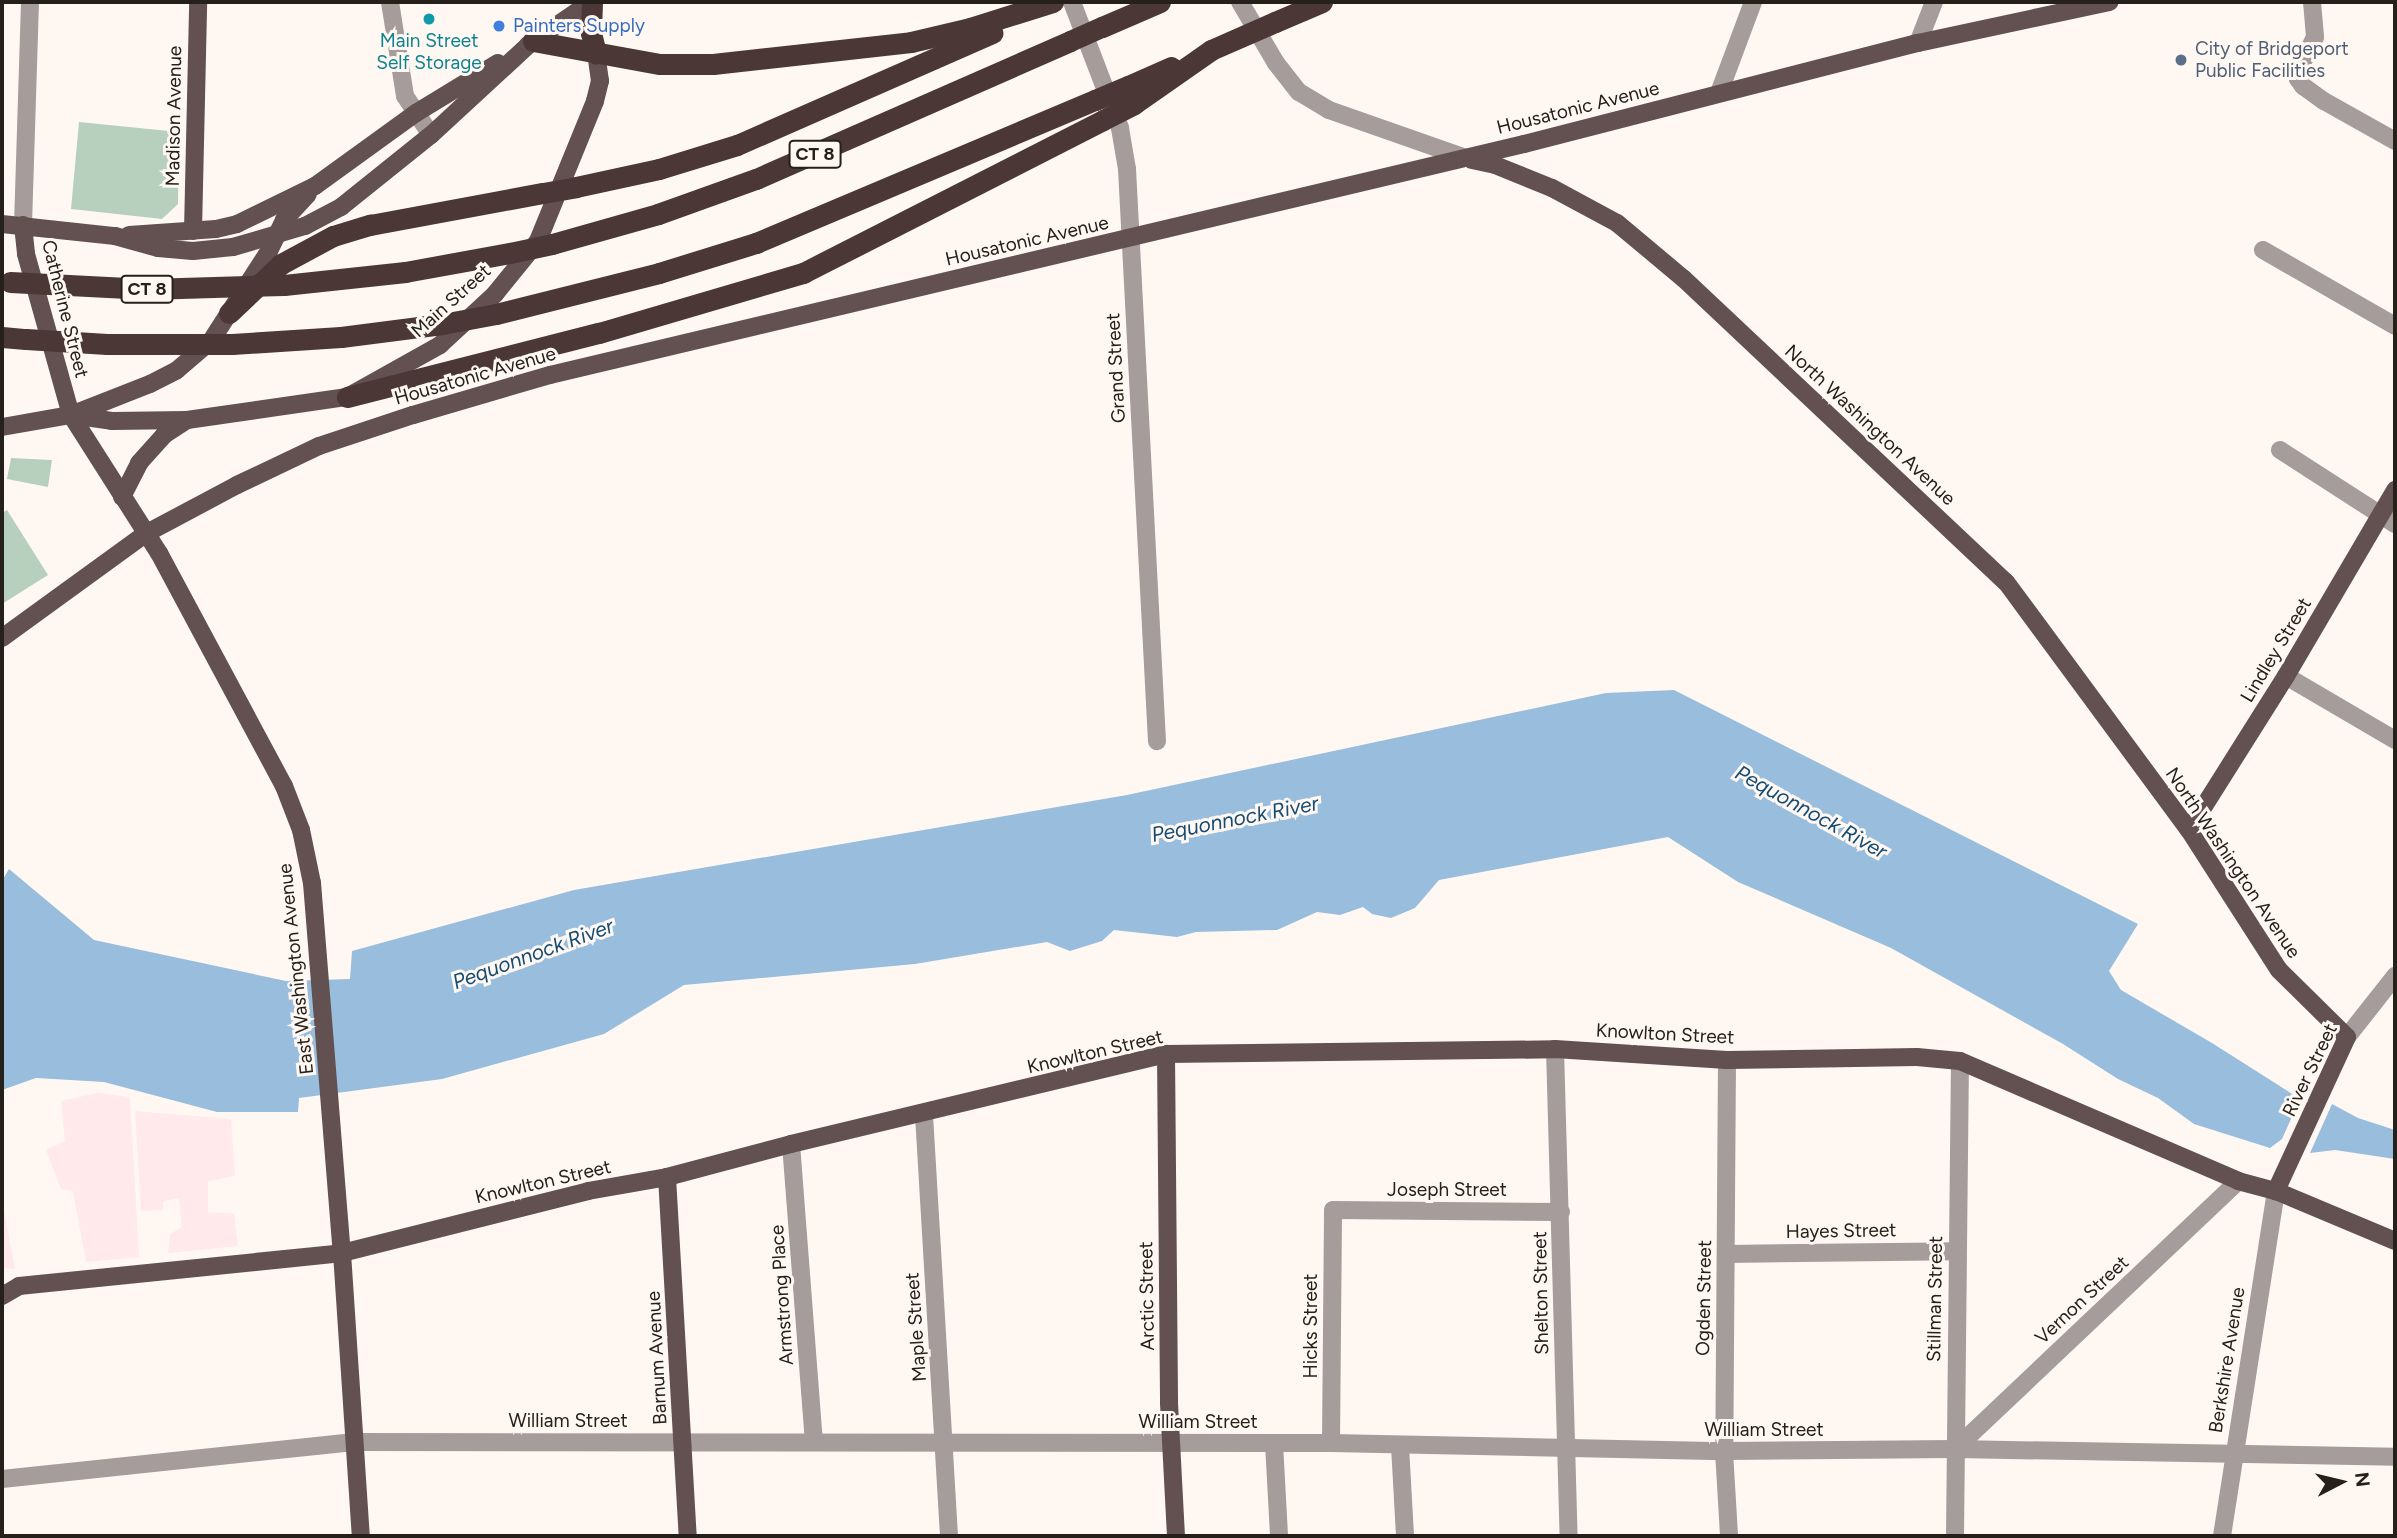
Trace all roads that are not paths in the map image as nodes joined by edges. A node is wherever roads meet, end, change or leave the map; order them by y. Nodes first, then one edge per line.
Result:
1 (30, 2) edge
2 (198, 2) edge
3 (390, 2) edge
4 (592, 2) edge
5 (1053, 2) edge
6 (1072, 2) edge
7 (1160, 2) edge
8 (1240, 2) edge
9 (1322, 2) edge
10 (1753, 2) edge
11 (1934, 2) edge
12 (2110, 2) edge
13 (2312, 2) edge
14 (533, 41) junction
15 (1918, 43) junction
16 (596, 53) junction
17 (1718, 93) junction
18 (1099, 110) junction
19 (416, 113) junction
20 (431, 135) junction
21 (2395, 141) edge
22 (1466, 158) junction
23 (315, 186) junction
24 (2, 223) edge
25 (23, 225) junction
26 (192, 231) junction
27 (278, 234) junction
28 (115, 236) junction
29 (1130, 238) junction
30 (2263, 250) dead end
31 (6, 281) edge
32 (229, 313) junction
33 (2395, 326) edge
34 (2, 337) edge
35 (347, 397) junction
36 (71, 415) junction
37 (187, 420) junction
38 (2, 427) edge
39 (2280, 450) dead end
40 (2395, 490) edge
41 (122, 497) junction
42 (2388, 519) edge
43 (145, 534) junction
44 (2, 638) edge
45 (2286, 676) junction
46 (2395, 740) edge
47 (1157, 741) dead end
48 (2189, 830) junction
49 (2395, 976) edge
50 (2347, 1037) junction
51 (1555, 1049) junction
52 (1166, 1055) junction
53 (1727, 1060) junction
54 (1960, 1061) junction
55 (924, 1115) junction
56 (791, 1144) junction
57 (667, 1177) junction
58 (2238, 1181) junction
59 (2276, 1191) junction
60 (1333, 1210) joint
61 (1561, 1212) junction
62 (2395, 1241) edge
63 (1956, 1251) junction
64 (342, 1253) junction
65 (1726, 1254) junction
66 (2, 1296) edge
67 (355, 1441) junction
68 (814, 1442) junction
69 (1171, 1442) junction
70 (683, 1443) junction
71 (1274, 1443) junction
72 (1331, 1443) junction
73 (944, 1444) junction
74 (1400, 1446) junction
75 (1565, 1448) junction
76 (1955, 1449) junction
77 (1724, 1451) junction
78 (2233, 1456) junction
79 (2395, 1457) edge
80 (2, 1479) edge
81 (361, 1536) edge
82 (688, 1536) edge
83 (949, 1536) edge
84 (1177, 1536) edge
85 (1279, 1536) edge
86 (1405, 1536) edge
87 (1569, 1536) edge
88 (1729, 1536) edge
89 (1955, 1536) edge
90 (2222, 1536) edge

1 - 25 street, Catherine Street
2 - 26 main road, Madison Avenue
3 - 19 street
4 - 14 main road, Main Street
4 - 16 highway
5 - 16 highway
5 - 32 highway, bridge
6 - 29 street, Grand Street
7 - 31 highway, CT 8, bridge
8 - 22 street, North Washington Avenue
9 - 18 highway, bridge
10 - 17 street
11 - 15 street
12 - 15 main road, Housatonic Avenue
13 - 21 street
14 - 16 highway
14 - 19 main road, Main Street
14 - 20 main road, Main Street
15 - 17 main road, Housatonic Avenue
16 - 35 main road, Main Street
17 - 22 main road, Housatonic Avenue
18 - 34 highway, bridge
18 - 35 highway
19 - 20 street
19 - 23 main road, Main Street
20 - 27 main road, Main Street
22 - 29 main road, Housatonic Avenue
22 - 48 main road, North Washington Avenue
23 - 26 main road, Main Street
23 - 27 main road, Main Street
24 - 25 main road
25 - 28 main road
25 - 36 main road, Catherine Street
26 - 28 main road, Main Street
27 - 28 main road, Main Street
27 - 32 main road, Main Street
29 - 43 main road, Housatonic Avenue
29 - 47 street, Grand Street
30 - 33 street
32 - 36 main road, Main Street
35 - 37 main road, Main Street
36 - 37 main road, Main Street
36 - 38 main road, Main Street
36 - 41 main road, East Washington Avenue
37 - 41 main road, Main Street
39 - 42 street
40 - 42 main road, Lindley Street
41 - 43 main road, East Washington Avenue
42 - 45 main road, Lindley Street
43 - 44 main road, Housatonic Avenue
43 - 64 main road, East Washington Avenue
45 - 46 street
45 - 48 main road, Lindley Street
48 - 50 main road, North Washington Avenue
49 - 50 street, River Street
50 - 59 main road, River Street
51 - 52 main road, Knowlton Street
51 - 53 main road, Knowlton Street
51 - 61 street, Shelton Street
52 - 55 main road, Knowlton Street
52 - 69 main road, Arctic Street
53 - 54 main road, Knowlton Street
53 - 65 street, Ogden Street
54 - 58 main road, Knowlton Street
54 - 63 street, Stillman Street
55 - 56 main road, Knowlton Street
55 - 73 street, Maple Street
56 - 57 main road, Knowlton Street
56 - 68 street, Armstrong Place
57 - 64 main road, Knowlton Street
57 - 70 main road, Barnum Avenue
58 - 59 main road, Knowlton Street
58 - 76 street, Vernon Street
59 - 62 main road, Knowlton Street
59 - 78 street, Berkshire Avenue
60 - 61 street, Joseph Street
60 - 72 street, Hicks Street
61 - 75 street, Shelton Street
63 - 65 street, Hayes Street
63 - 76 street, Stillman Street
64 - 66 main road, Knowlton Street
64 - 67 main road, East Washington Avenue
65 - 77 street, Ogden Street
67 - 70 street, William Street
67 - 80 street, William Street
67 - 81 main road, East Washington Avenue
68 - 70 street, William Street
68 - 73 street, William Street
69 - 71 street, William Street
69 - 73 street, William Street
69 - 84 main road, Arctic Street
70 - 82 main road, Barnum Avenue
71 - 72 street, William Street
71 - 85 street
72 - 74 street, William Street
73 - 83 street, Maple Street
74 - 75 street, William Street
74 - 86 street
75 - 77 street, William Street
75 - 87 street, Shelton Street
76 - 77 street, William Street
76 - 78 street, William Street
76 - 89 street, Stillman Street
77 - 88 street, Ogden Street
78 - 79 street, William Street
78 - 90 street, Berkshire Avenue

